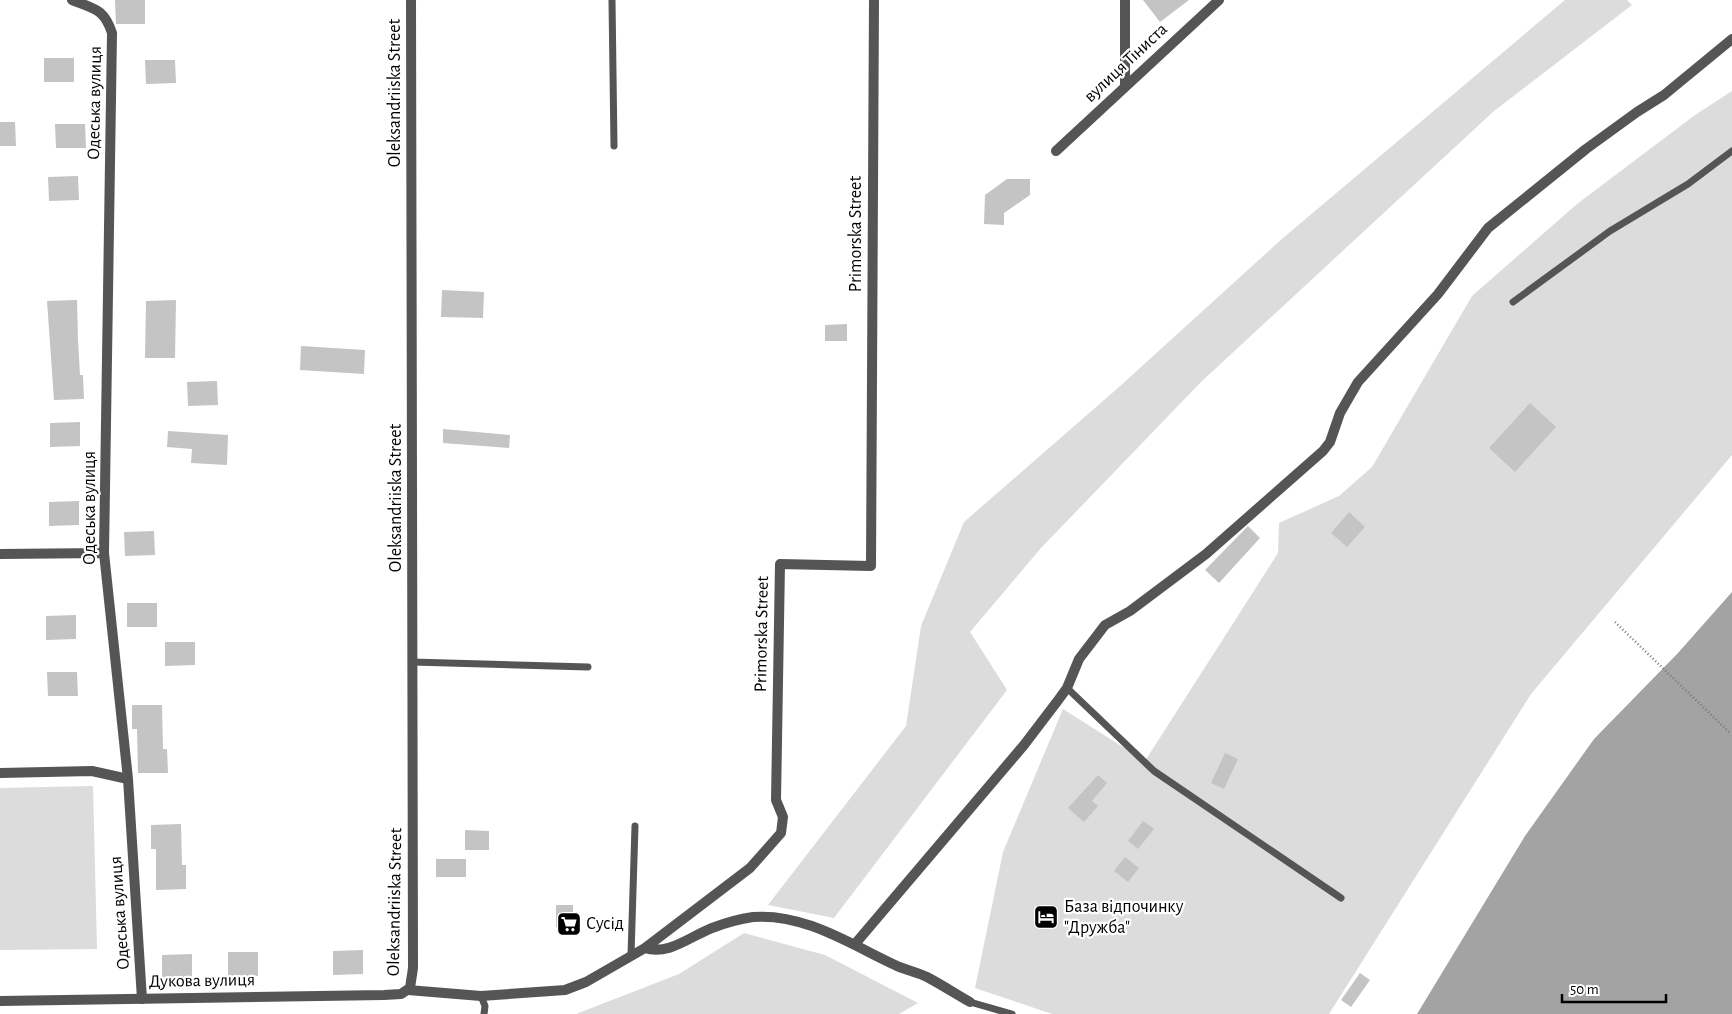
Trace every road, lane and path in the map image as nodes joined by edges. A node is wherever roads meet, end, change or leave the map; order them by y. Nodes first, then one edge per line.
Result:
1 (72, 0) edge
2 (410, 0) edge
3 (612, 0) edge
4 (874, 0) edge
5 (1125, 0) edge
6 (1218, 0) edge
7 (1732, 39) edge
8 (1125, 86) junction
9 (614, 146) dead end
10 (1056, 151) dead end
11 (1732, 151) edge
12 (1513, 302) dead end
13 (104, 553) junction
14 (0, 554) edge
15 (1615, 622) dead end
16 (412, 662) junction
17 (588, 667) dead end
18 (1067, 688) junction
19 (1729, 732) dead end
20 (0, 773) edge
21 (128, 779) junction
22 (635, 826) dead end
23 (1341, 898) dead end
24 (855, 944) junction
25 (645, 948) junction
26 (631, 955) junction
27 (406, 992) junction
28 (481, 996) junction
29 (142, 998) junction
30 (0, 1002) edge
31 (970, 1002) joint
32 (484, 1014) edge
33 (1012, 1014) edge

1 - 13 street, Одеська вулиця
2 - 16 street, Oleksandriiska Street
3 - 9 lane
4 - 25 street, Primorska Street
5 - 8 street
6 - 8 street, вулиця Тіниста
7 - 18 street
8 - 10 street, вулиця Тіниста
11 - 12 lane
13 - 14 street
13 - 21 street, Одеська вулиця
15 - 19 path
16 - 17 lane
16 - 27 street, Oleksandriiska Street
18 - 23 lane
18 - 24 street
20 - 21 street
21 - 29 street, Одеська вулиця
22 - 26 lane
24 - 25 street
24 - 31 street
25 - 26 street, Дукова вулиця
26 - 28 street, Дукова вулиця
27 - 28 street, Дукова вулиця
27 - 29 street, Дукова вулиця
28 - 32 lane
29 - 30 street, Дукова вулиця
31 - 33 lane

